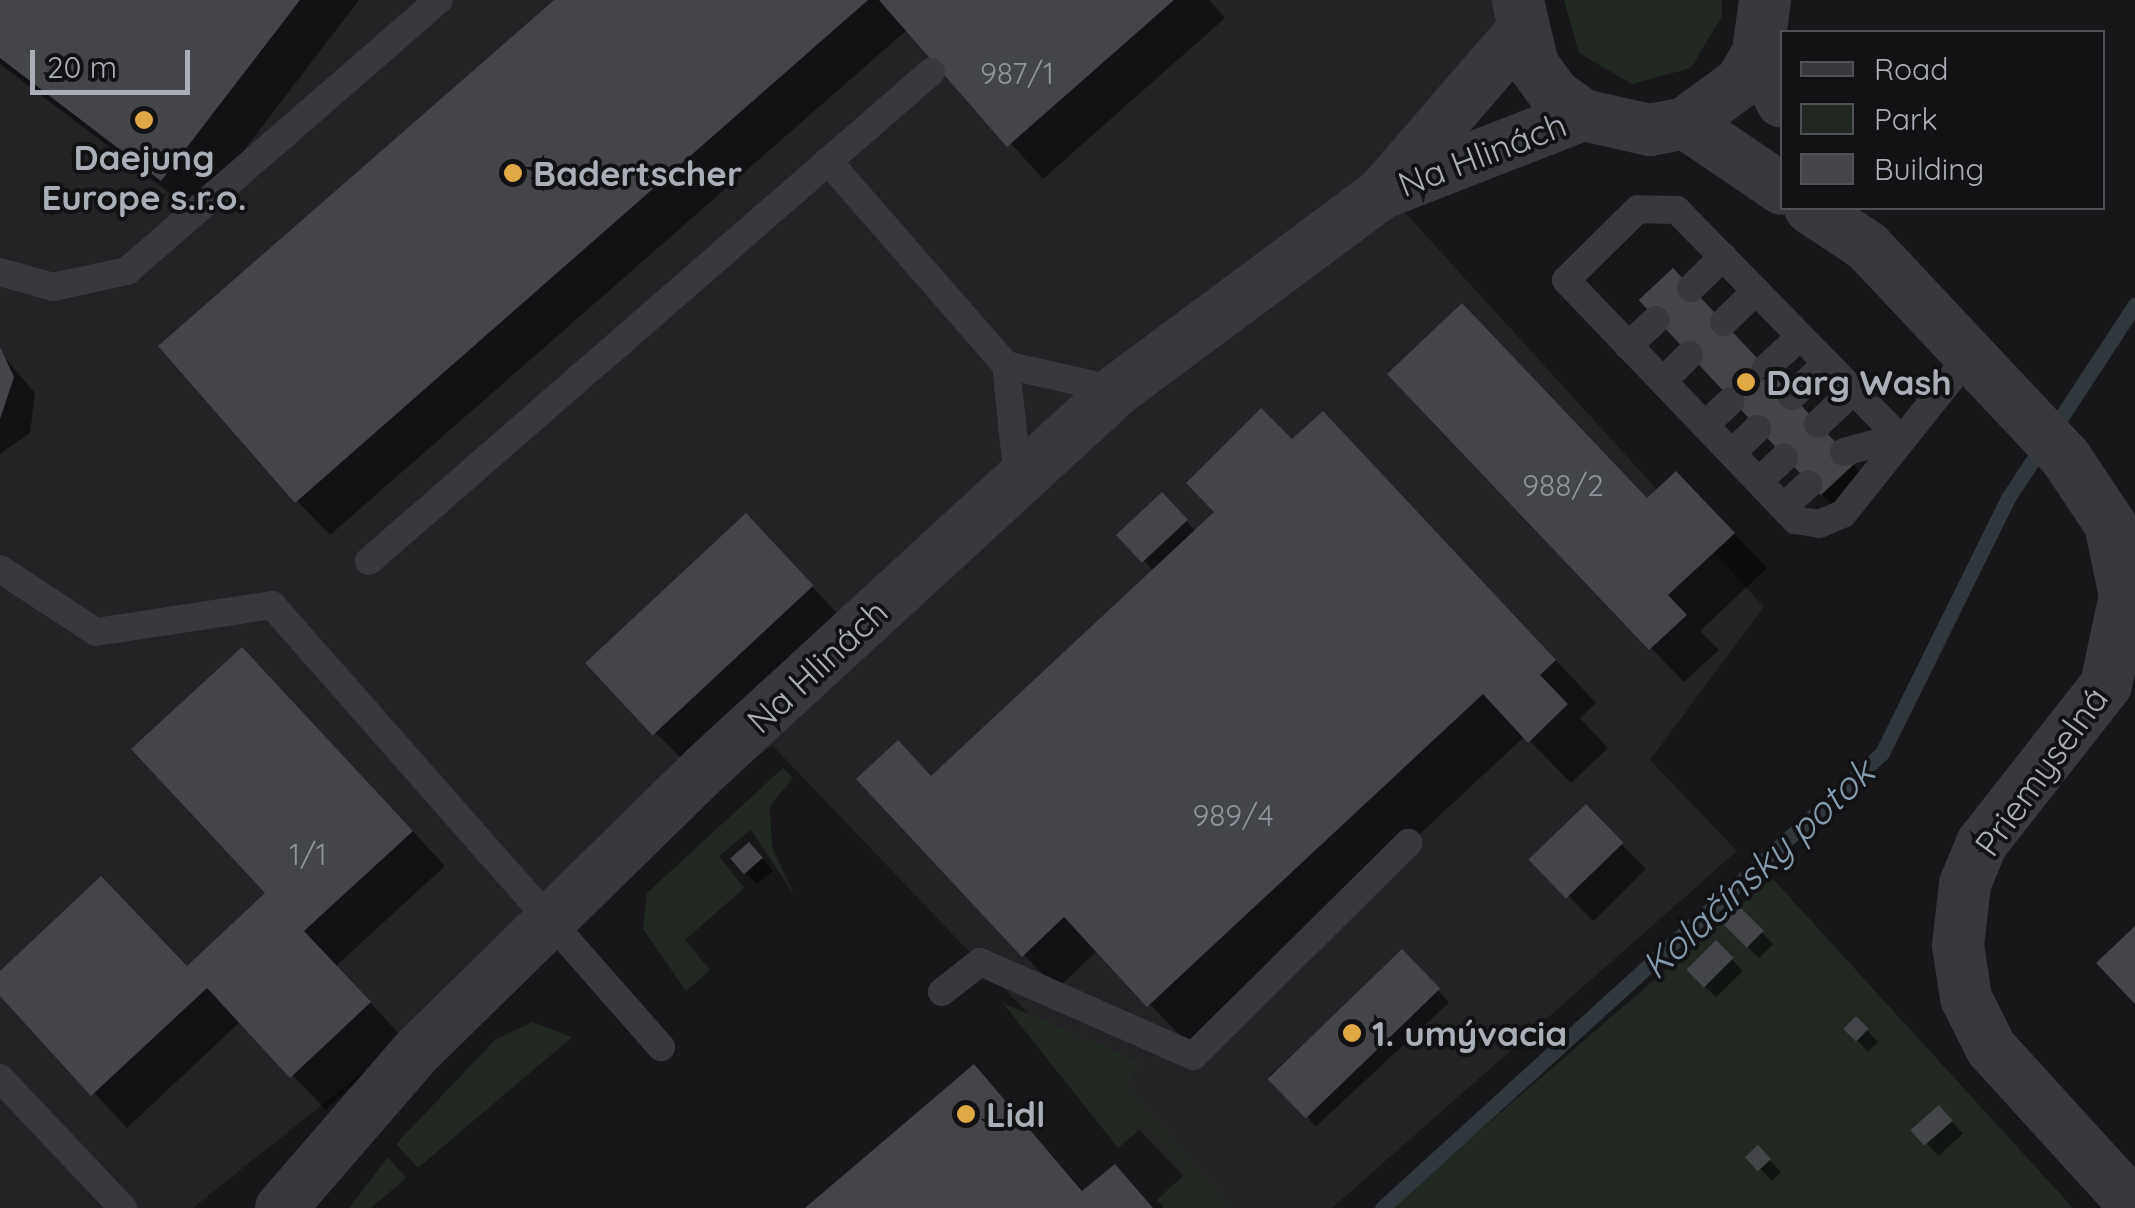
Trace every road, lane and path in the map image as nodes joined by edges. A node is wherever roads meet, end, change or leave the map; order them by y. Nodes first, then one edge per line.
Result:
1 (439, 0) edge
2 (1765, 0) edge
3 (1520, 16) edge
4 (1758, 52) junction
5 (931, 72) dead end
6 (1780, 98) edge
7 (1582, 115) junction
8 (1685, 123) junction
9 (828, 161) junction
10 (1780, 188) edge
11 (1382, 193) junction
12 (1815, 210) edge
13 (1855, 227) edge
14 (1723, 257) junction
15 (0, 272) edge
16 (1691, 288) dead end
17 (1756, 291) junction
18 (1656, 320) dead end
19 (1724, 322) dead end
20 (1800, 336) junction
21 (1628, 346) junction
22 (1689, 355) dead end
23 (1970, 355) junction
24 (1826, 363) junction
25 (1006, 365) junction
26 (1766, 368) dead end
27 (1662, 381) junction
28 (1117, 390) junction
29 (1853, 391) junction
30 (1792, 396) dead end
31 (1731, 401) dead end
32 (1818, 424) dead end
33 (1705, 425) junction
34 (1757, 430) dead end
35 (1899, 438) junction
36 (1844, 452) dead end
37 (1732, 454) junction
38 (1784, 458) dead end
39 (1018, 481) junction
40 (1759, 481) junction
41 (1808, 485) dead end
42 (1784, 507) junction
43 (369, 560) dead end
44 (0, 568) edge
45 (1408, 842) dead end
46 (548, 918) junction
47 (942, 992) dead end
48 (661, 1047) dead end
49 (0, 1078) edge
50 (278, 1201) edge
51 (2135, 1206) edge
52 (123, 1208) edge

1 - 15 lane
2 - 4 street
3 - 7 street
3 - 11 street, Na Hlinách
4 - 6 street
4 - 8 street
5 - 9 lane
7 - 8 street
7 - 11 street, Na Hlinách
8 - 10 street
9 - 25 lane
9 - 43 lane
11 - 28 street, Na Hlinách
12 - 13 street, Priemyselná
13 - 23 street, Priemyselná
14 - 16 lane
14 - 17 lane
14 - 21 lane
17 - 19 lane
17 - 20 lane
18 - 21 lane
20 - 24 lane
20 - 26 lane
21 - 27 lane
22 - 27 lane
23 - 35 lane
23 - 51 street, Priemyselná
24 - 29 lane
24 - 30 lane
25 - 28 lane
25 - 39 lane
27 - 33 lane
28 - 39 street, Na Hlinách
29 - 32 lane
29 - 35 lane
31 - 33 lane
33 - 37 lane
34 - 37 lane
35 - 36 lane
35 - 42 lane
37 - 40 lane
38 - 40 lane
39 - 46 street, Na Hlinách
40 - 42 lane
41 - 42 lane
44 - 46 lane
45 - 47 lane
46 - 48 lane
46 - 50 street, Na Hlinách
49 - 52 lane

